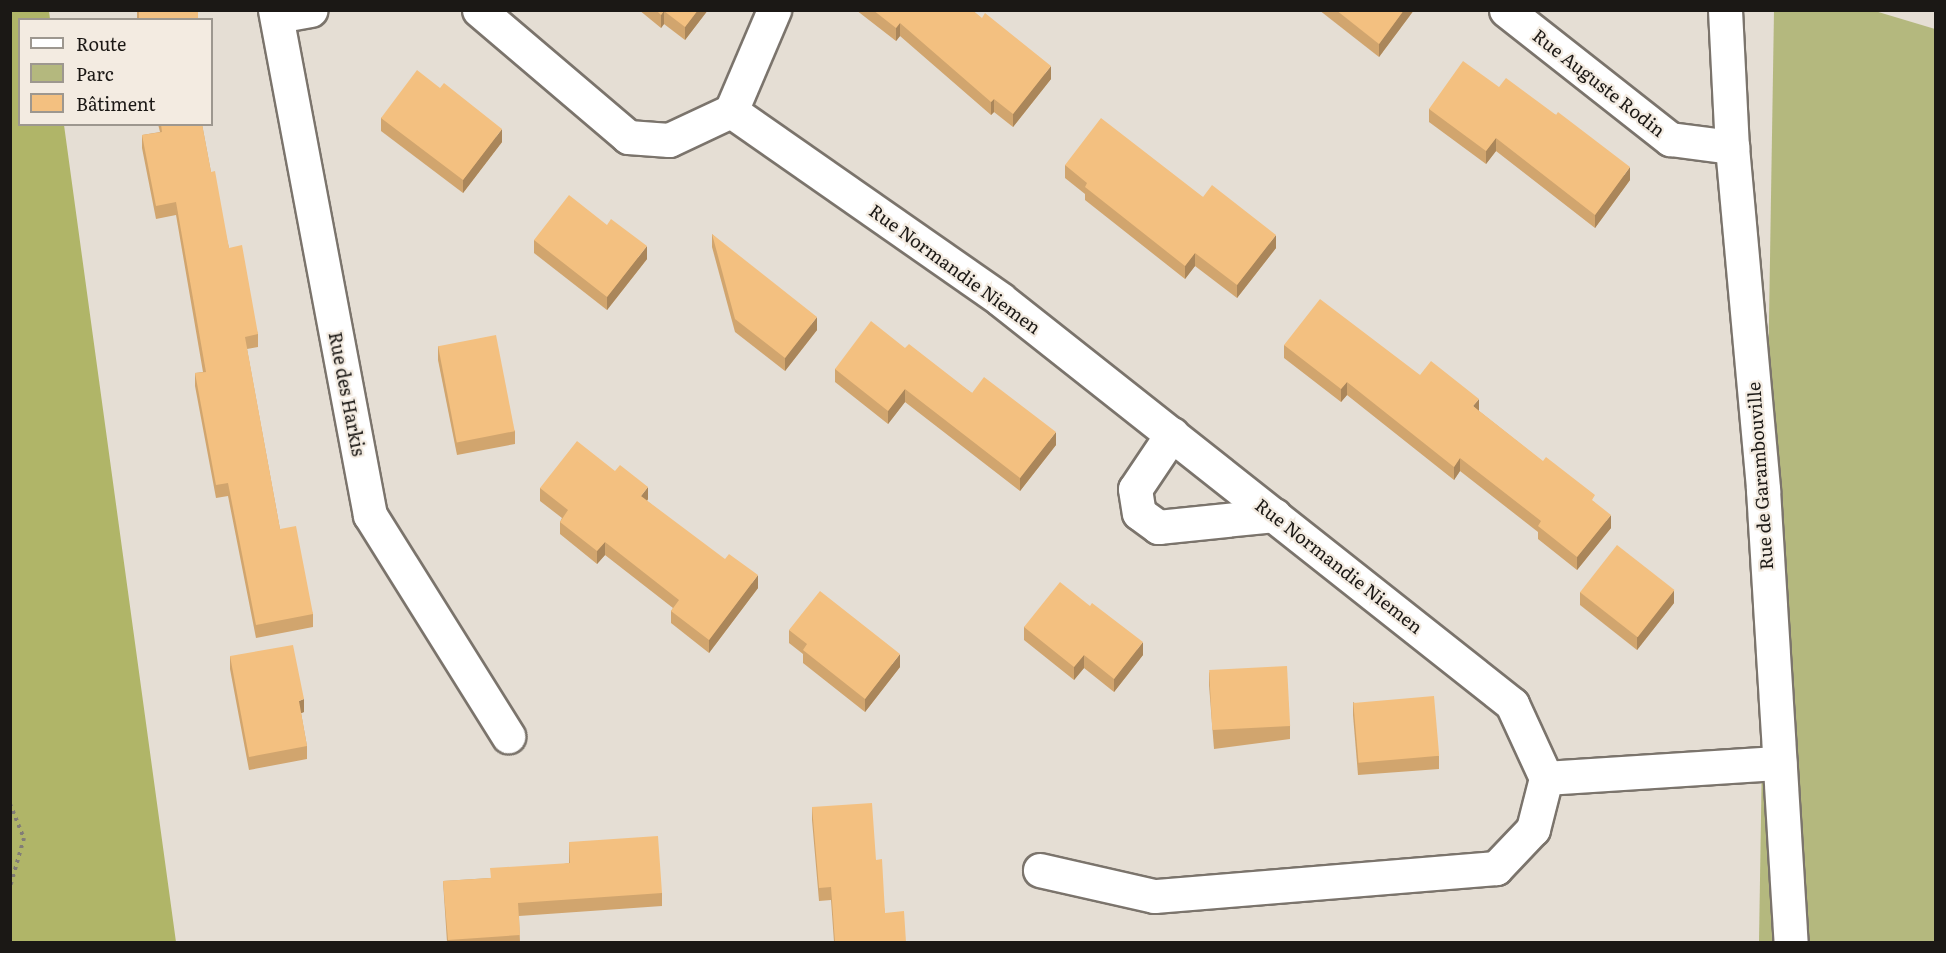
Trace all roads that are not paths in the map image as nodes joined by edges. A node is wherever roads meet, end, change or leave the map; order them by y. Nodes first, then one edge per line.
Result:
1 (310, 10) edge
2 (479, 10) edge
3 (774, 10) edge
4 (1506, 10) edge
5 (1725, 10) edge
6 (276, 13) edge
7 (731, 111) junction
8 (1732, 147) junction
9 (1172, 434) junction
10 (1274, 514) junction
11 (508, 736) dead end
12 (1780, 763) junction
13 (1546, 778) junction
14 (1040, 870) dead end
15 (1791, 942) edge

1 - 6 street, Rue des Harkis
2 - 7 street
3 - 7 street
4 - 8 street, Rue Auguste Rodin
5 - 8 street, Rue de Garambouville
6 - 11 street, Rue des Harkis
7 - 9 street, Rue Normandie Niemen
8 - 12 street, Rue de Garambouville
9 - 10 street, Rue Normandie Niemen
9 - 10 street
10 - 13 street, Rue Normandie Niemen
12 - 13 street
12 - 15 street, Rue de Garambouville
13 - 14 street

